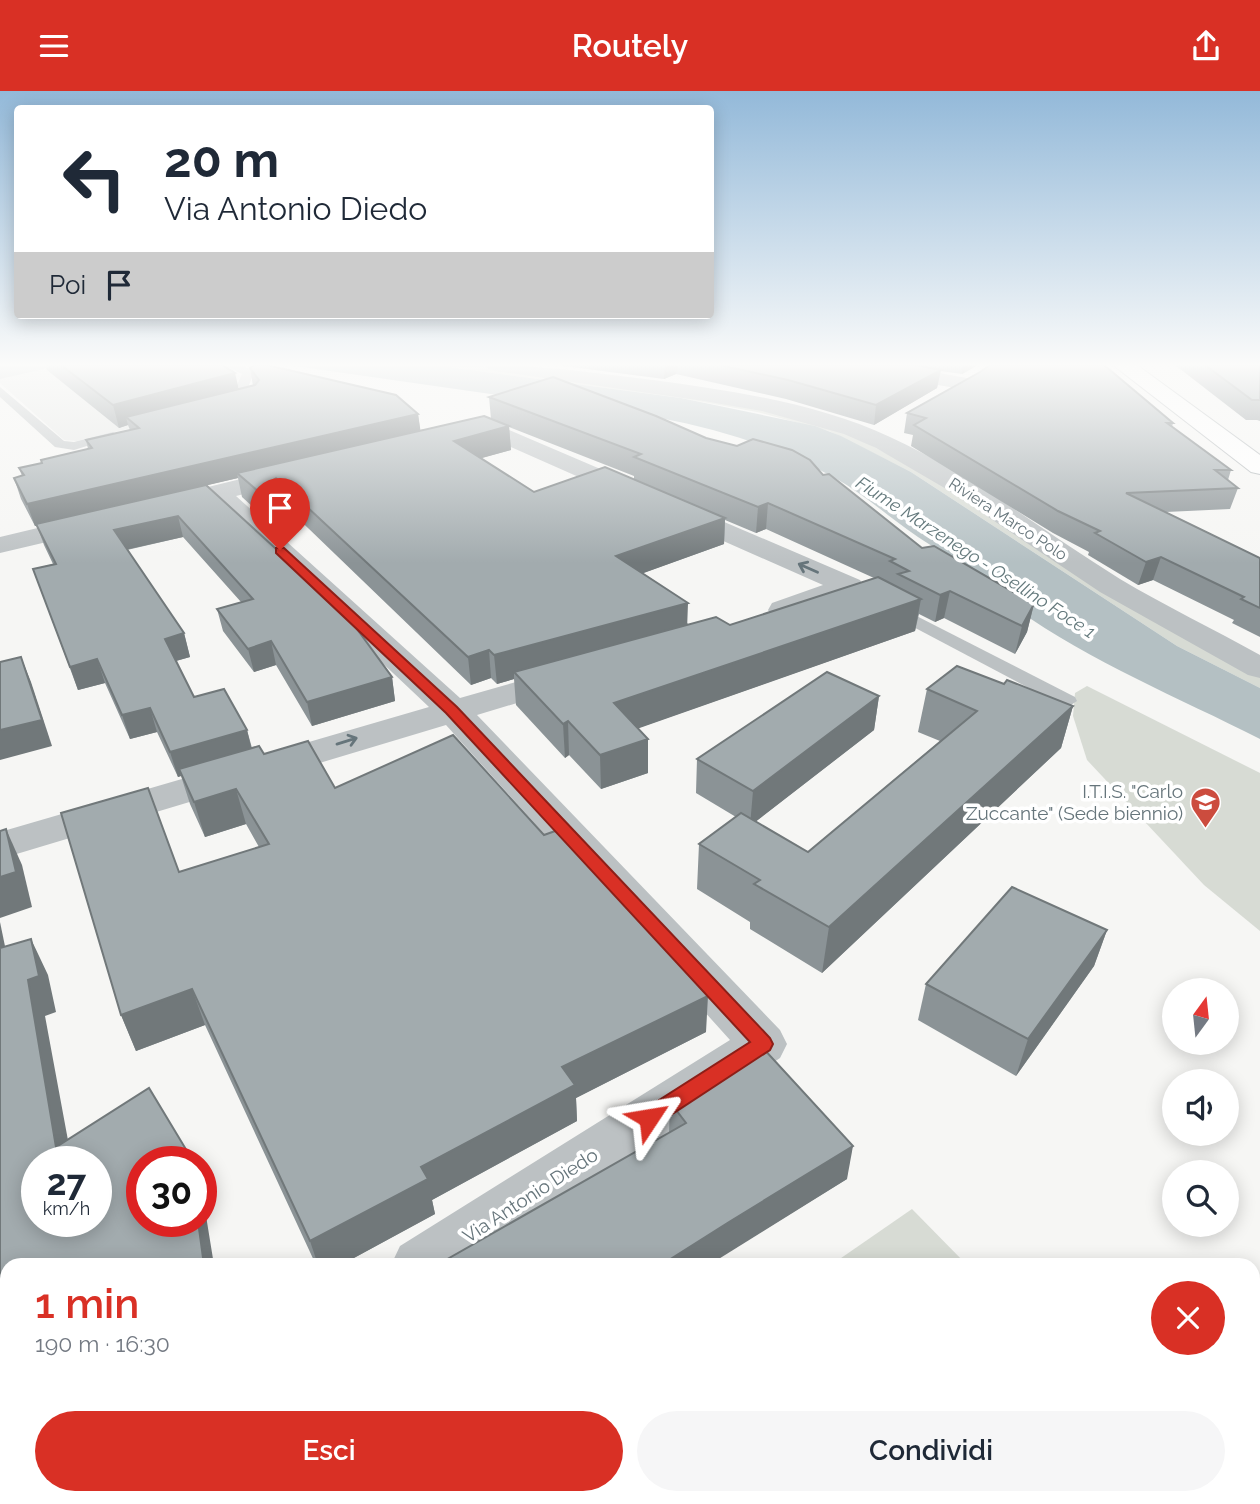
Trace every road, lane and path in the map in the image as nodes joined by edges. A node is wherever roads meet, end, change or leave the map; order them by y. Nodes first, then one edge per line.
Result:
1 (46, 431) edge
2 (476, 431) edge
3 (495, 431) edge
4 (854, 431) edge
5 (886, 431) edge
6 (1214, 431) edge
7 (128, 432) edge
8 (873, 438) junction
9 (434, 441) edge
10 (1260, 467) edge
11 (313, 470) edge
12 (218, 493) junction
13 (141, 511) edge
14 (116, 517) edge
15 (0, 545) edge
16 (861, 592) junction
17 (752, 621) edge
18 (1260, 668) edge
19 (597, 669) edge
20 (1068, 701) edge
21 (452, 710) junction
22 (0, 846) edge
23 (431, 1258) edge

1 - 7 lane
2 -> 9 street
16 -> 3 street
4 - 8 street, Riviera Marco Polo
5 - 8 street
6 - 10 main road
8 - 18 street, Riviera Marco Polo
11 - 12 street
12 - 13 street
12 - 21 street, Via Antonio Diedo
14 - 15 street
16 - 17 street
16 - 20 lane
19 - 21 street
22 -> 21 street
21 - 23 street, Via Antonio Diedo

